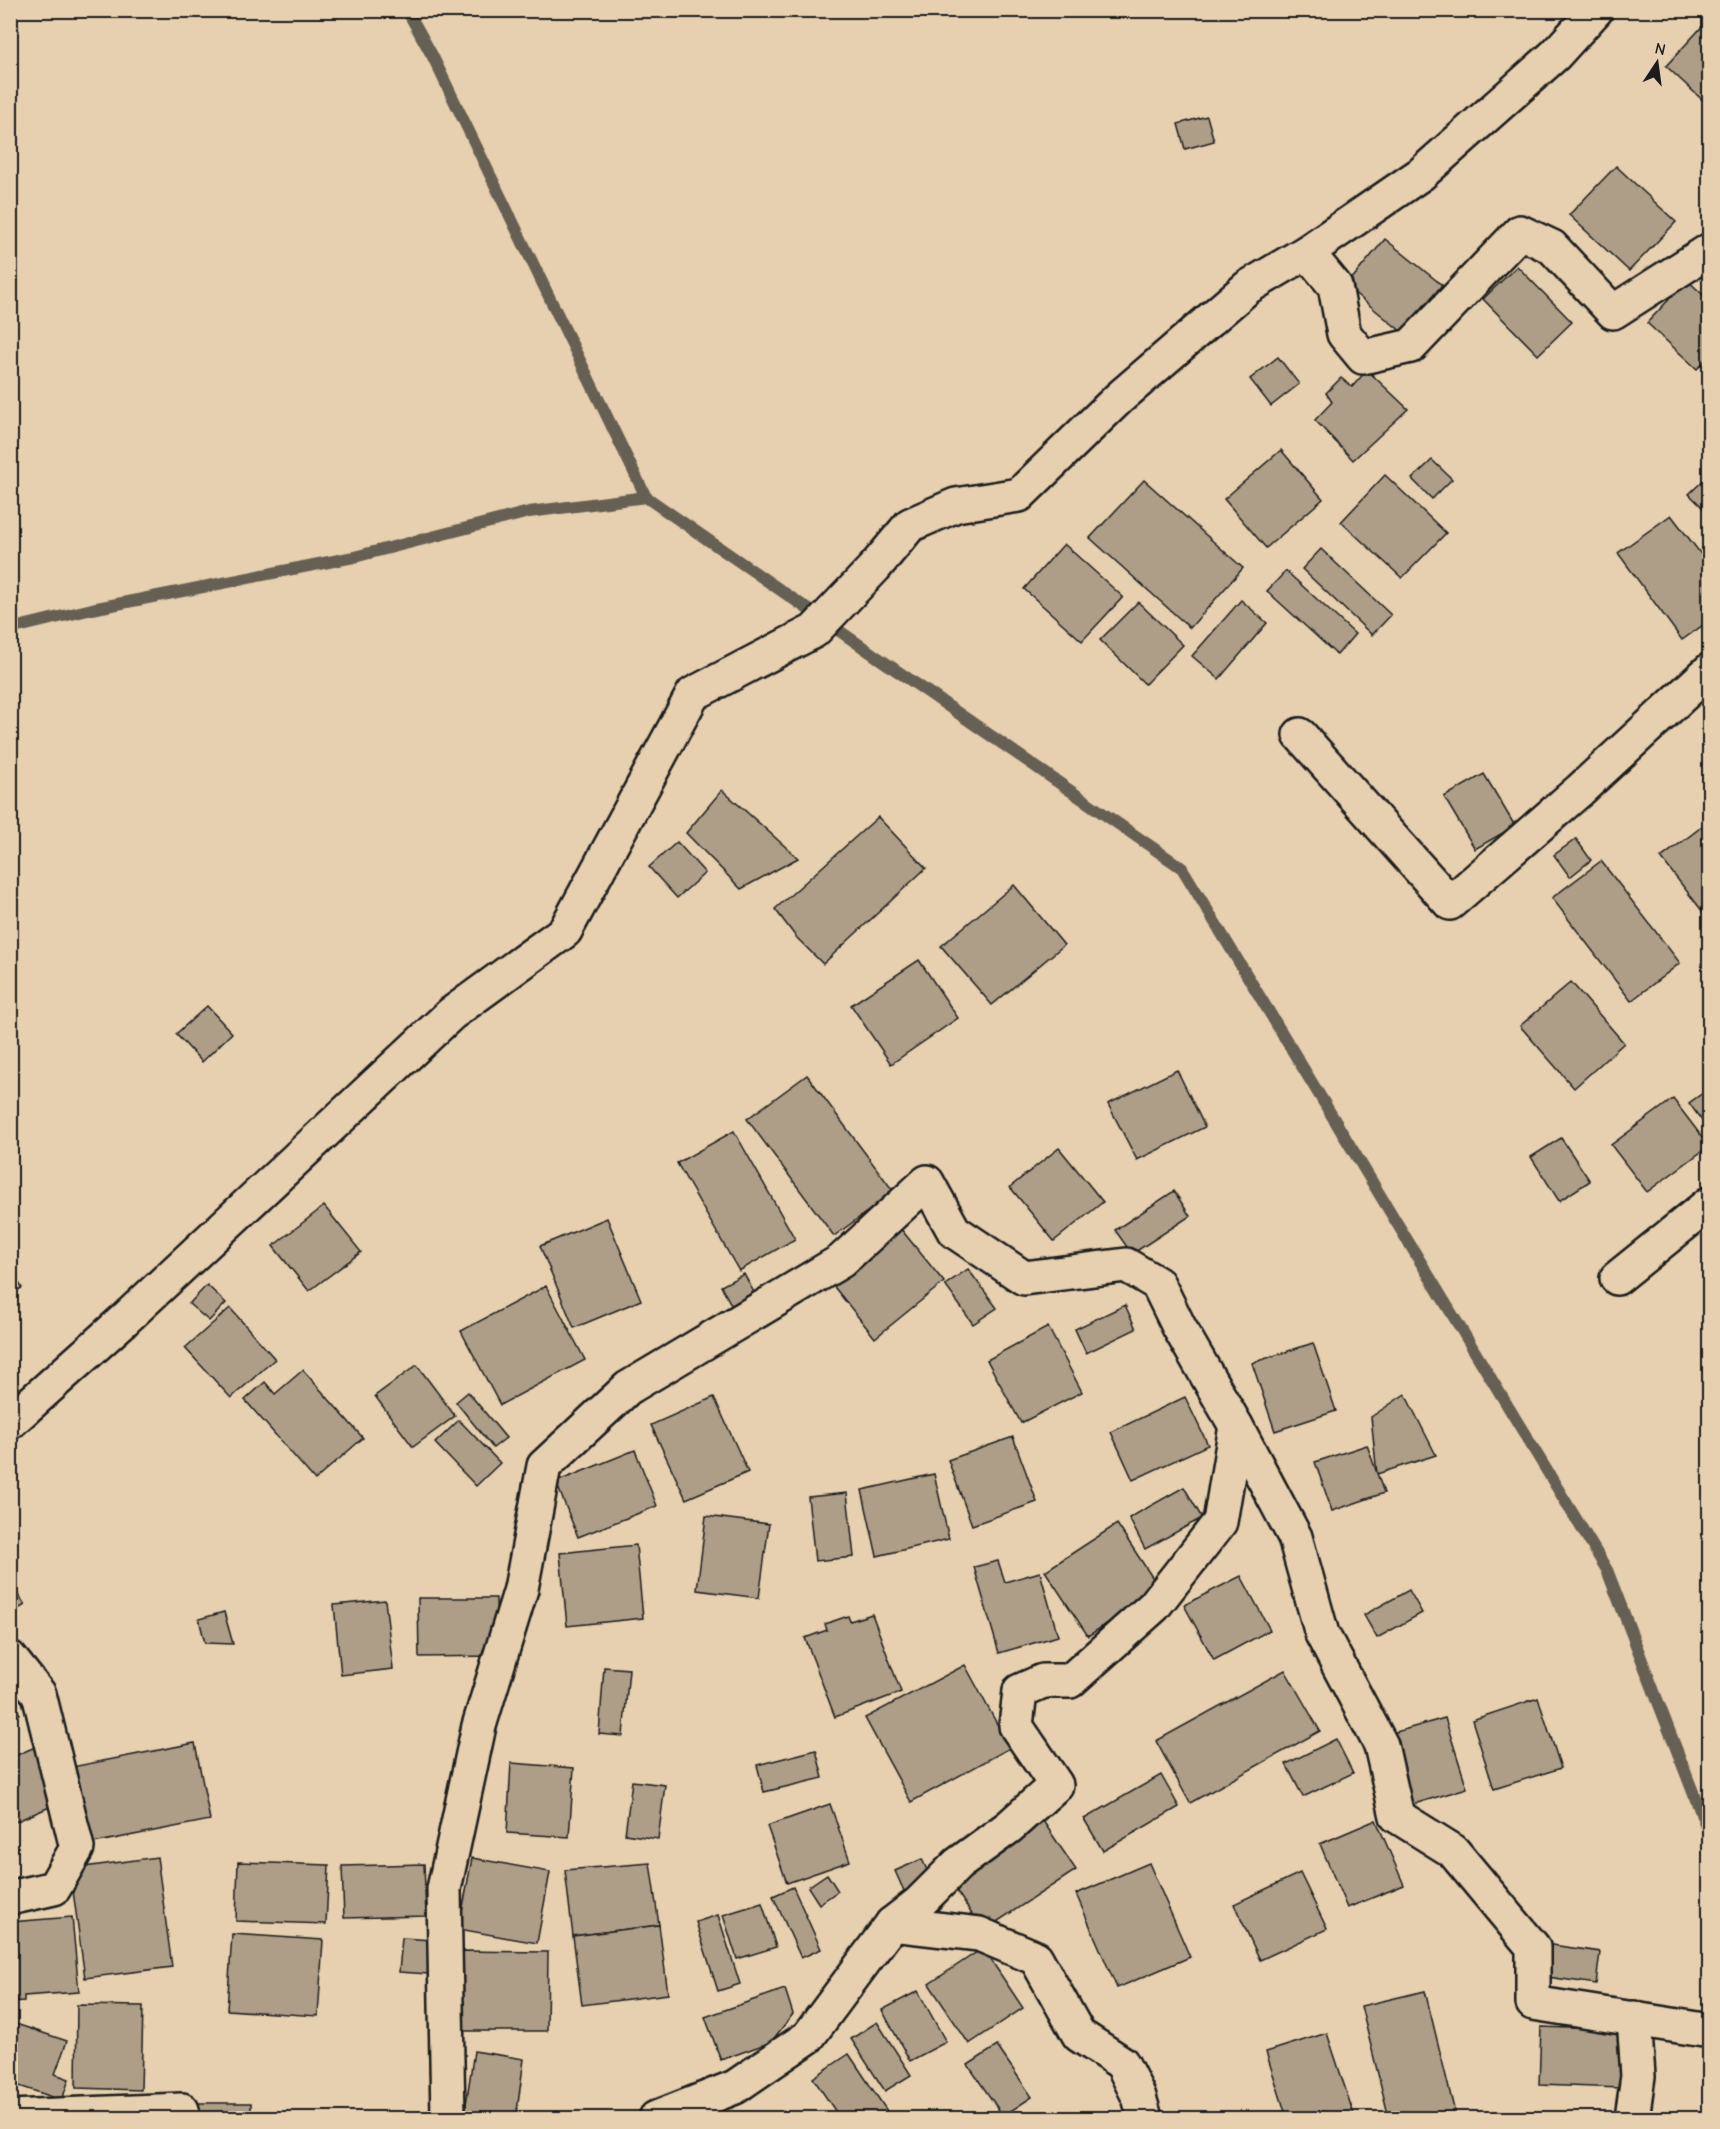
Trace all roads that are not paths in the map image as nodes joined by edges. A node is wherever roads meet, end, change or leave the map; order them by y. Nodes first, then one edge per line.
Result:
1 (1596, 10) edge
2 (1710, 250) edge
3 (1307, 252) junction
4 (1710, 670) edge
5 (1300, 735) dead end
6 (1710, 1203) edge
7 (1617, 1278) dead end
8 (10, 1422) edge
9 (1236, 1426) junction
10 (10, 1658) edge
11 (10, 1898) edge
12 (892, 1924) junction
13 (1634, 2018) junction
14 (1710, 2031) edge
15 (10, 2117) edge
16 (182, 2118) edge
17 (448, 2118) edge
18 (656, 2118) edge
19 (1145, 2118) edge
20 (1632, 2118) edge

1 - 3 street
2 - 3 street
3 - 8 street
4 - 5 street
6 - 7 street
9 - 12 street
9 - 13 street
9 - 17 street
10 - 11 street
12 - 18 street
12 - 19 street
13 - 14 street
13 - 20 street
15 - 16 street

